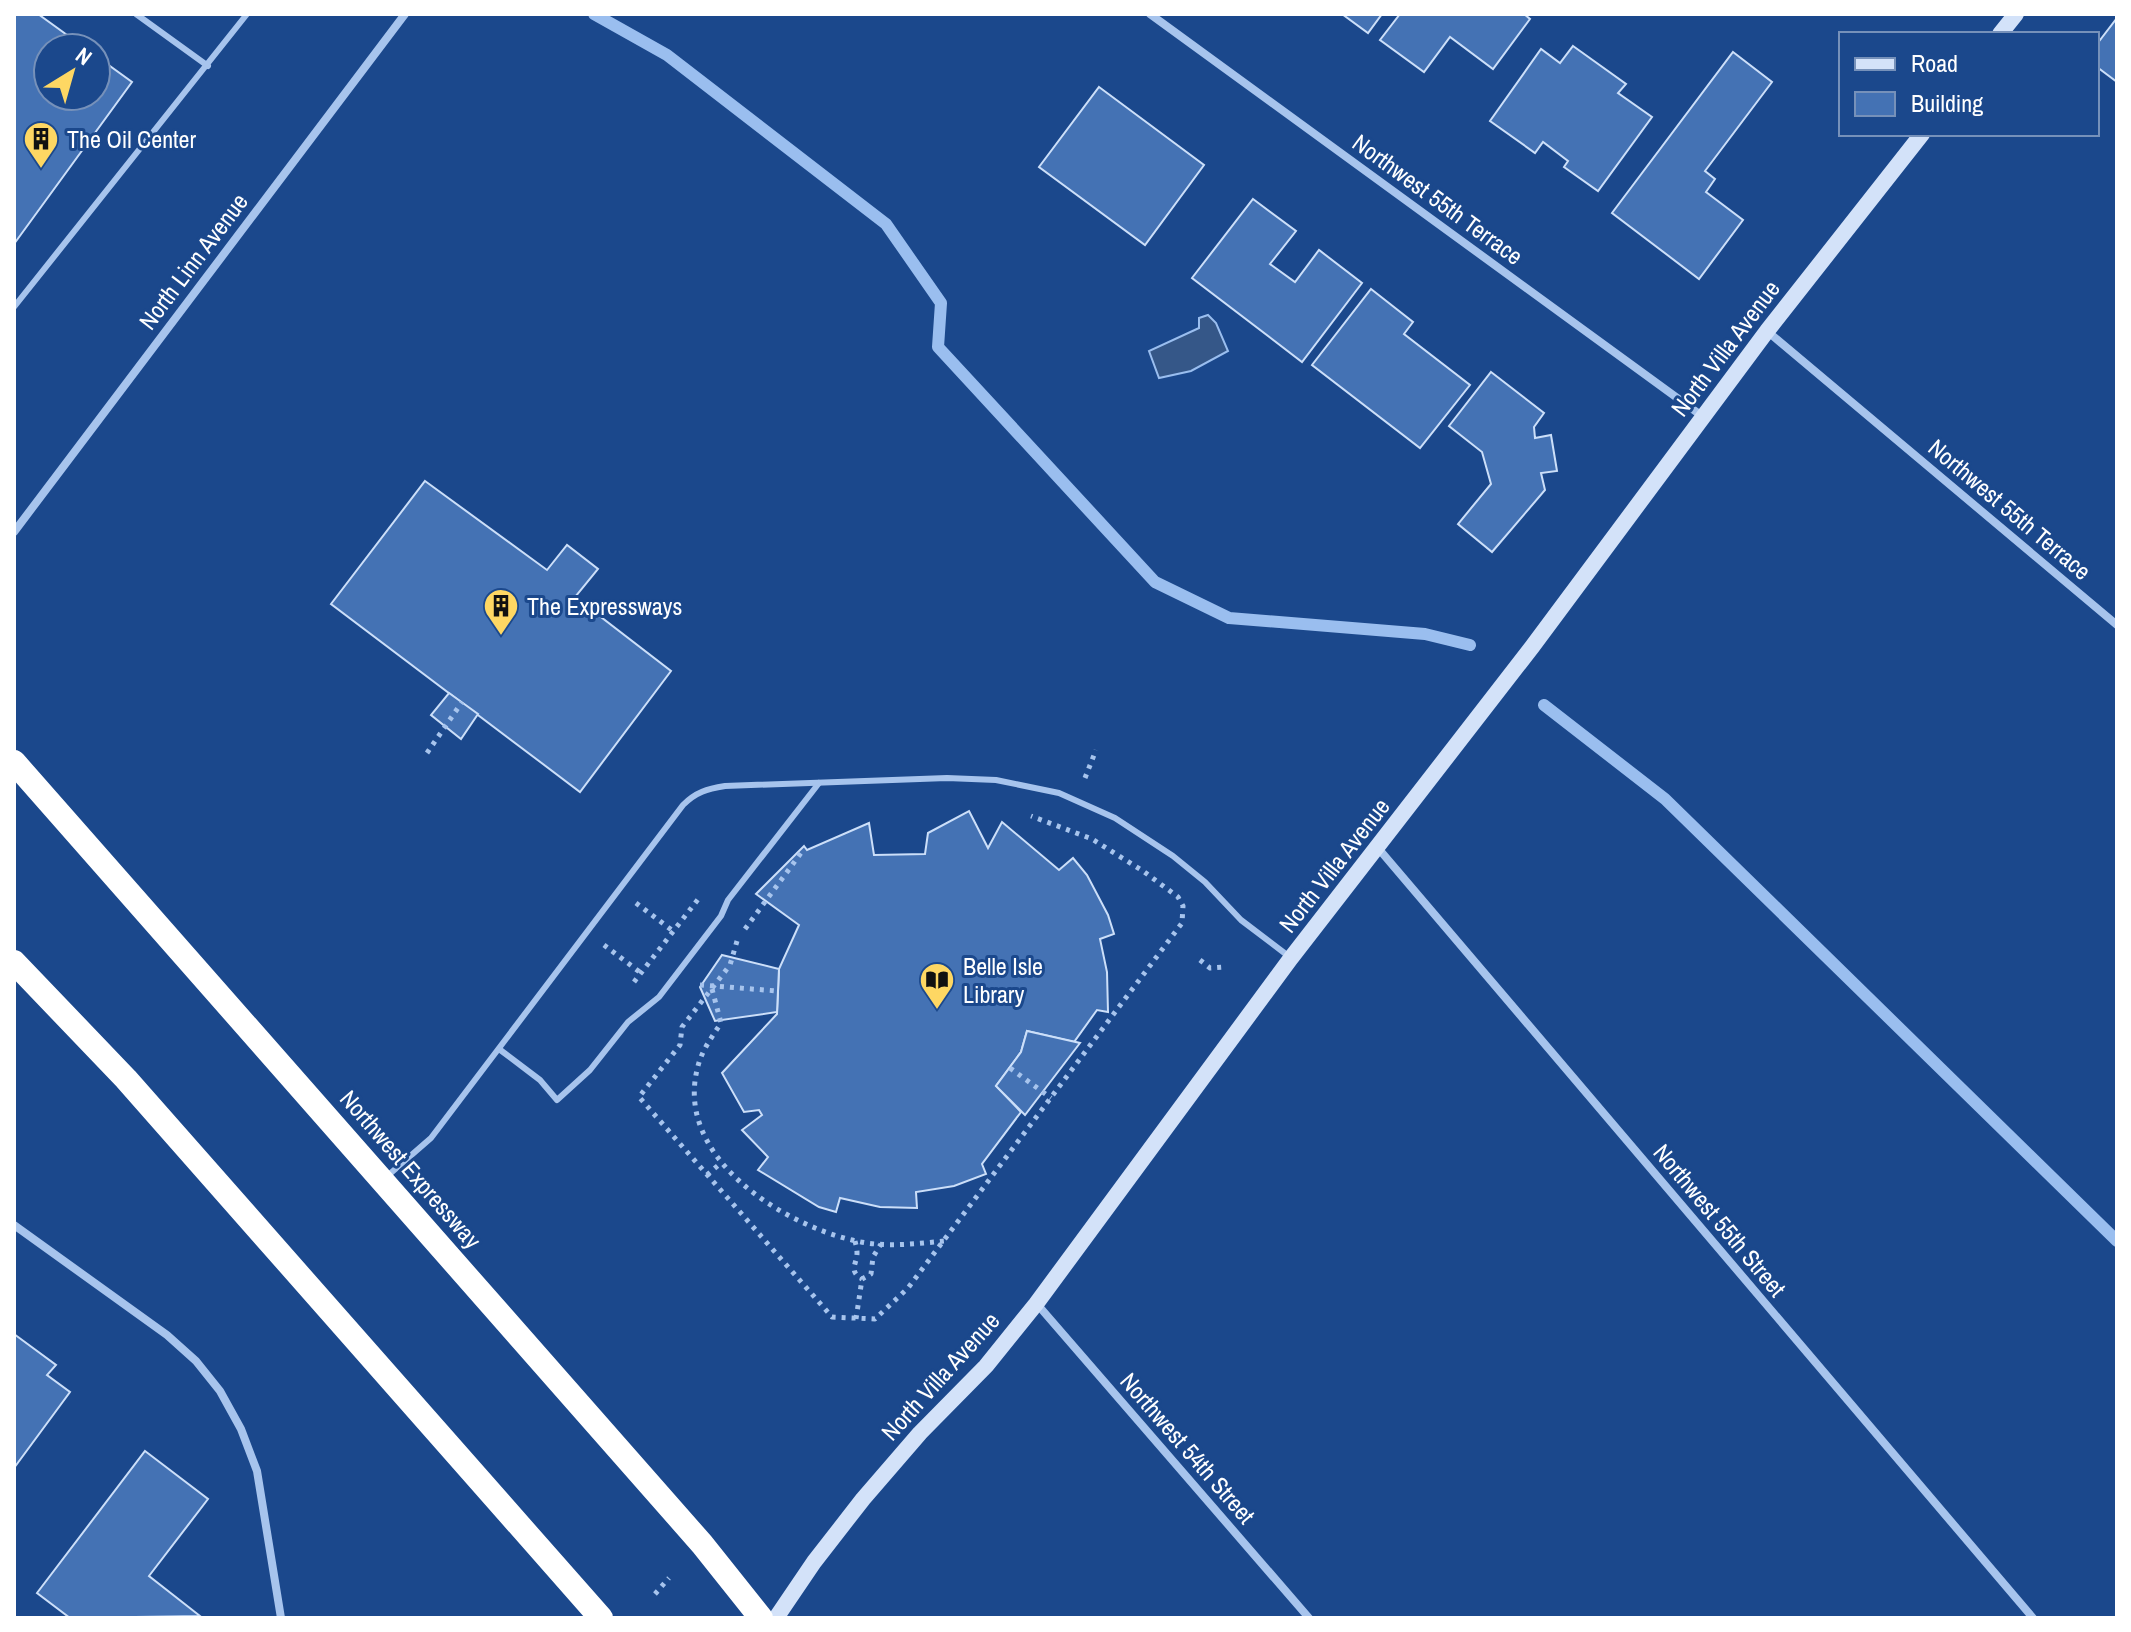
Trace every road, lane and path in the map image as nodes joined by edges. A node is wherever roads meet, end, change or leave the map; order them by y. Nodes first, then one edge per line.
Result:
1 (136, 14) edge
2 (247, 14) edge
3 (405, 14) edge
4 (1150, 14) edge
5 (2016, 14) edge
6 (2002, 32) edge
7 (208, 66) junction
8 (1920, 136) edge
9 (14, 307) edge
10 (1767, 331) junction
11 (1702, 416) junction
12 (14, 532) edge
13 (2117, 625) edge
14 (462, 702) dead end
15 (427, 753) dead end
16 (14, 762) edge
17 (819, 783) junction
18 (1017, 812) dead end
19 (1378, 848) junction
20 (801, 853) dead end
21 (619, 890) junction
22 (690, 909) dead end
23 (673, 931) junction
24 (587, 932) junction
25 (1291, 958) junction
26 (1200, 960) dead end
27 (14, 962) edge
28 (1224, 967) dead end
29 (641, 973) junction
30 (700, 985) dead end
31 (712, 988) junction
32 (778, 991) dead end
33 (626, 993) dead end
34 (499, 1049) junction
35 (1010, 1068) dead end
36 (1051, 1098) junction
37 (722, 1162) junction
38 (707, 1175) junction
39 (383, 1180) junction
40 (14, 1225) edge
41 (855, 1241) junction
42 (944, 1241) junction
43 (881, 1244) junction
44 (858, 1256) junction
45 (873, 1257) junction
46 (862, 1279) junction
47 (1036, 1304) junction
48 (856, 1319) junction
49 (669, 1578) dead end
50 (655, 1594) dead end
51 (281, 1618) edge
52 (601, 1618) edge
53 (761, 1618) edge
54 (776, 1618) edge
55 (1309, 1618) edge
56 (2033, 1618) edge

1 - 7 lane
2 - 7 lane
3 - 12 street, North Linn Avenue
4 - 11 street, Northwest 55th Terrace
5 - 6 street
7 - 9 lane
8 - 10 street, North Villa Avenue
10 - 11 street, North Villa Avenue
10 - 13 street, Northwest 55th Terrace
11 - 19 street, North Villa Avenue
14 - 15 path
16 - 39 highway, Northwest Expressway
17 - 21 lane
17 - 25 lane
17 - 34 lane
18 - 36 path
19 - 25 street, North Villa Avenue
19 - 56 street, Northwest 55th Street
20 - 31 path
21 - 23 path
21 - 24 lane
22 - 23 path
23 - 29 path
24 - 29 path
24 - 34 lane
25 - 47 street, North Villa Avenue
26 - 28 path
27 - 52 highway
29 - 33 path
30 - 31 path
31 - 32 path
31 - 37 path
31 - 38 path
34 - 39 lane
35 - 36 path
36 - 42 path
37 - 38 path
37 - 41 path
38 - 48 path
39 - 53 highway, Northwest Expressway
40 - 51 street
41 - 43 path
41 - 44 path
42 - 43 path
42 - 48 path
43 - 45 path
44 - 45 path
44 - 46 path
45 - 46 path
46 - 48 path
47 - 54 street, North Villa Avenue
47 - 55 street, Northwest 54th Street
49 - 50 path

